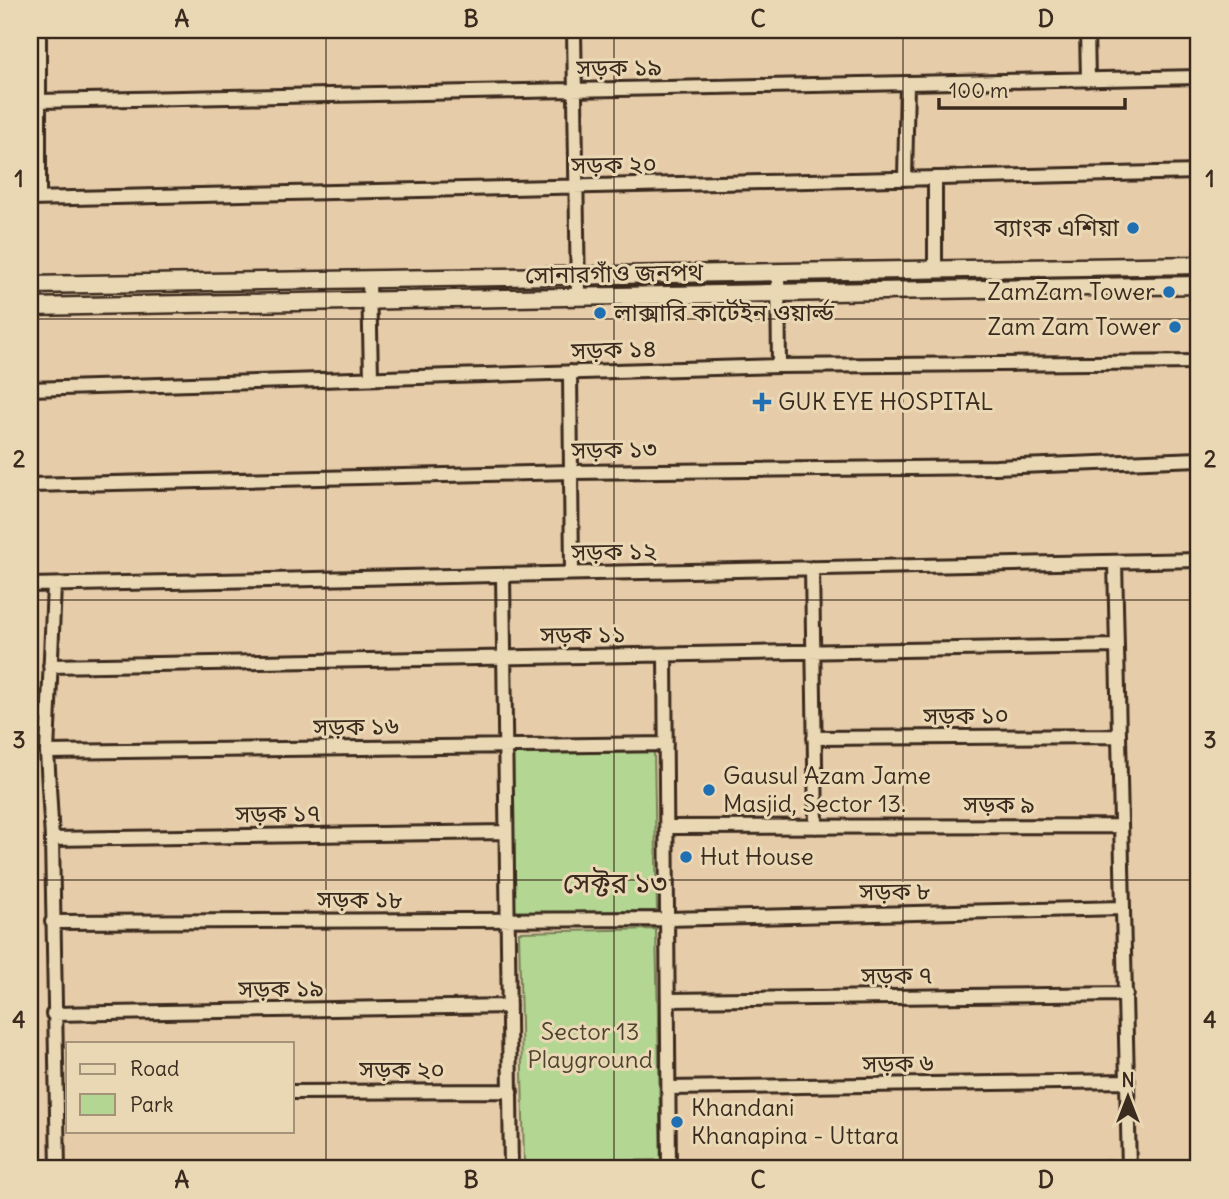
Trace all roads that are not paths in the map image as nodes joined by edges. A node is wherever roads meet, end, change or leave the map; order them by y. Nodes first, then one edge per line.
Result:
1 (39, 30) edge
2 (574, 30) edge
3 (1087, 30) edge
4 (1199, 77) edge
5 (1088, 80) junction
6 (907, 83) junction
7 (576, 90) junction
8 (39, 102) junction
9 (1199, 172) edge
10 (935, 178) junction
11 (905, 179) junction
12 (578, 187) junction
13 (34, 199) edge
14 (1199, 265) edge
15 (935, 268) junction
16 (778, 272) junction
17 (578, 275) junction
18 (369, 280) junction
19 (112, 284) junction
20 (30, 285) edge
21 (1199, 285) edge
22 (780, 294) junction
23 (579, 297) junction
24 (369, 300) junction
25 (112, 306) junction
26 (30, 307) edge
27 (1199, 362) edge
28 (779, 366) junction
29 (570, 372) junction
30 (371, 378) junction
31 (30, 389) edge
32 (1199, 460) edge
33 (571, 472) junction
34 (30, 485) edge
35 (1199, 560) edge
36 (1115, 562) junction
37 (812, 568) junction
38 (572, 573) junction
39 (503, 575) junction
40 (30, 585) edge
41 (54, 585) junction
42 (1117, 646) junction
43 (813, 652) junction
44 (665, 655) junction
45 (504, 658) junction
46 (50, 666) junction
47 (1119, 736) junction
48 (814, 738) junction
49 (666, 744) junction
50 (505, 746) junction
51 (47, 752) junction
52 (1121, 826) junction
53 (667, 827) junction
54 (816, 827) junction
55 (505, 832) junction
56 (52, 839) junction
57 (1124, 908) junction
58 (667, 919) junction
59 (506, 920) junction
60 (52, 922) junction
61 (1126, 994) junction
62 (668, 1000) junction
63 (509, 1006) junction
64 (53, 1014) junction
65 (1128, 1081) junction
66 (669, 1088) junction
67 (511, 1091) junction
68 (294, 1092) edge
69 (63, 1094) edge
70 (58, 1169) edge
71 (512, 1169) edge
72 (669, 1169) edge
73 (1048, 1169) edge
74 (1129, 1169) edge

1 - 8 street
2 - 7 street
3 - 5 street
4 - 5 street, সড়ক ১৯
5 - 6 street, সড়ক ১৯
6 - 7 street, সড়ক ১৯
6 - 11 street
7 - 8 street, সড়ক ১৯
7 - 12 street
8 - 13 street
9 - 10 street, সড়ক ২০
10 - 11 street, সড়ক ২০
10 - 15 street
11 - 12 street, সড়ক ২০
12 - 13 street, সড়ক ২০
12 - 17 street
14 - 15 main road, সোনারগাঁও জনপথ
15 - 16 main road, সোনারগাঁও জনপথ
16 - 17 main road, সোনারগাঁও জনপথ
16 - 22 street
17 - 18 main road, সোনারগাঁও জনপথ
17 - 23 street
18 - 19 main road, সোনারগাঁও জনপথ
18 - 24 street
19 - 20 main road, সোনারগাঁও জনপথ
19 - 25 main road
21 - 22 main road, সোনারগাঁও জনপথ
22 - 23 main road, সোনারগাঁও জনপথ
22 - 28 street
23 - 24 main road, সোনারগাঁও জনপথ
24 - 25 main road, সোনারগাঁও জনপথ
24 - 30 street
25 - 26 main road, সোনারগাঁও জনপথ
27 - 28 street, সড়ক ১৪
28 - 29 street, সড়ক ১৪
29 - 30 street, সড়ক ১৪
29 - 33 street
30 - 31 street, সড়ক ১৪
32 - 33 street, সড়ক ১৩
33 - 34 street, সড়ক ১৩
33 - 38 street
35 - 36 street, সড়ক ১২
36 - 37 street, সড়ক ১২
36 - 42 street
37 - 38 street, সড়ক ১২
37 - 43 street
38 - 39 street, সড়ক ১২
39 - 41 street, সড়ক ১২
39 - 45 street
40 - 41 street, সড়ক ১২
41 - 46 street
42 - 43 street, সড়ক ১১
42 - 47 street
43 - 44 street, সড়ক ১১
43 - 48 street
44 - 45 street, সড়ক ১১
44 - 49 street
45 - 46 street, সড়ক ১১
45 - 50 street
46 - 51 street
47 - 48 street, সড়ক ১০
47 - 52 street
48 - 54 street
49 - 50 street, সড়ক ১৬
49 - 53 street
50 - 51 street, সড়ক ১৬
50 - 55 street
51 - 56 street
52 - 54 street, সড়ক ৯
52 - 57 street
53 - 54 street, সড়ক ৯
53 - 58 street
55 - 56 street, সড়ক ১৭
55 - 59 street
56 - 60 street
57 - 58 street, সড়ক ৮
57 - 61 street
58 - 59 street, সড়ক ১৮
58 - 62 street
59 - 60 street, সড়ক ১৮
59 - 63 street
60 - 64 street
61 - 62 street, সড়ক ৭
61 - 65 street
62 - 66 street
63 - 64 street, সড়ক ১৯
63 - 67 street
64 - 69 street
65 - 66 street, সড়ক ৬
65 - 74 street
66 - 72 street
67 - 68 street, সড়ক ২০
67 - 71 street
69 - 70 street
73 - 74 street

